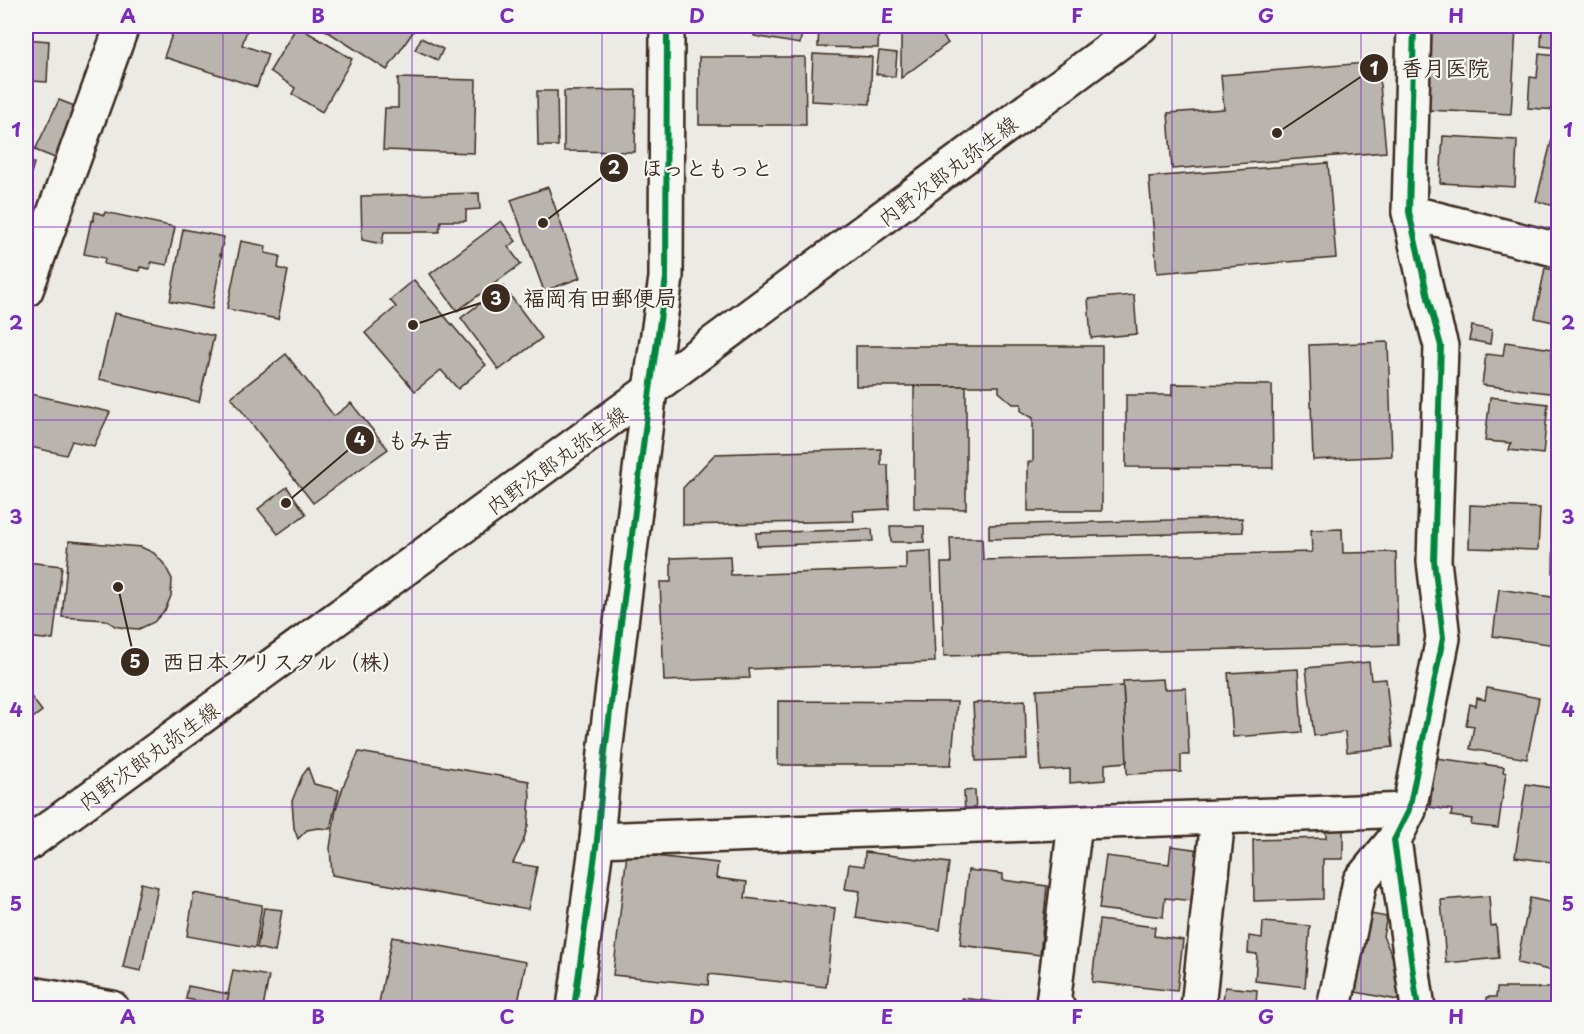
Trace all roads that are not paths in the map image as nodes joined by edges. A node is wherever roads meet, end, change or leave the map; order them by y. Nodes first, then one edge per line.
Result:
1 (123, 26) edge
2 (667, 26) edge
3 (1141, 26) edge
4 (1414, 26) edge
5 (1409, 212) junction
6 (1558, 250) edge
7 (26, 290) edge
8 (650, 390) junction
9 (1409, 810) junction
10 (1218, 818) junction
11 (1075, 823) junction
12 (597, 840) junction
13 (1394, 840) junction
14 (26, 845) edge
15 (26, 993) edge
16 (112, 1008) edge
17 (574, 1008) edge
18 (1058, 1008) edge
19 (1198, 1008) edge
20 (1334, 1008) edge
21 (1418, 1008) edge

1 - 7 street
2 - 8 street
3 - 8 street, 内野次郎丸弥生線
4 - 5 street
5 - 6 street
5 - 9 street
8 - 12 street
8 - 14 street, 内野次郎丸弥生線
9 - 10 street
9 - 13 street
10 - 11 street
10 - 19 street
11 - 12 street
11 - 18 street
12 - 17 street
13 - 20 street
13 - 21 street
15 - 16 street

